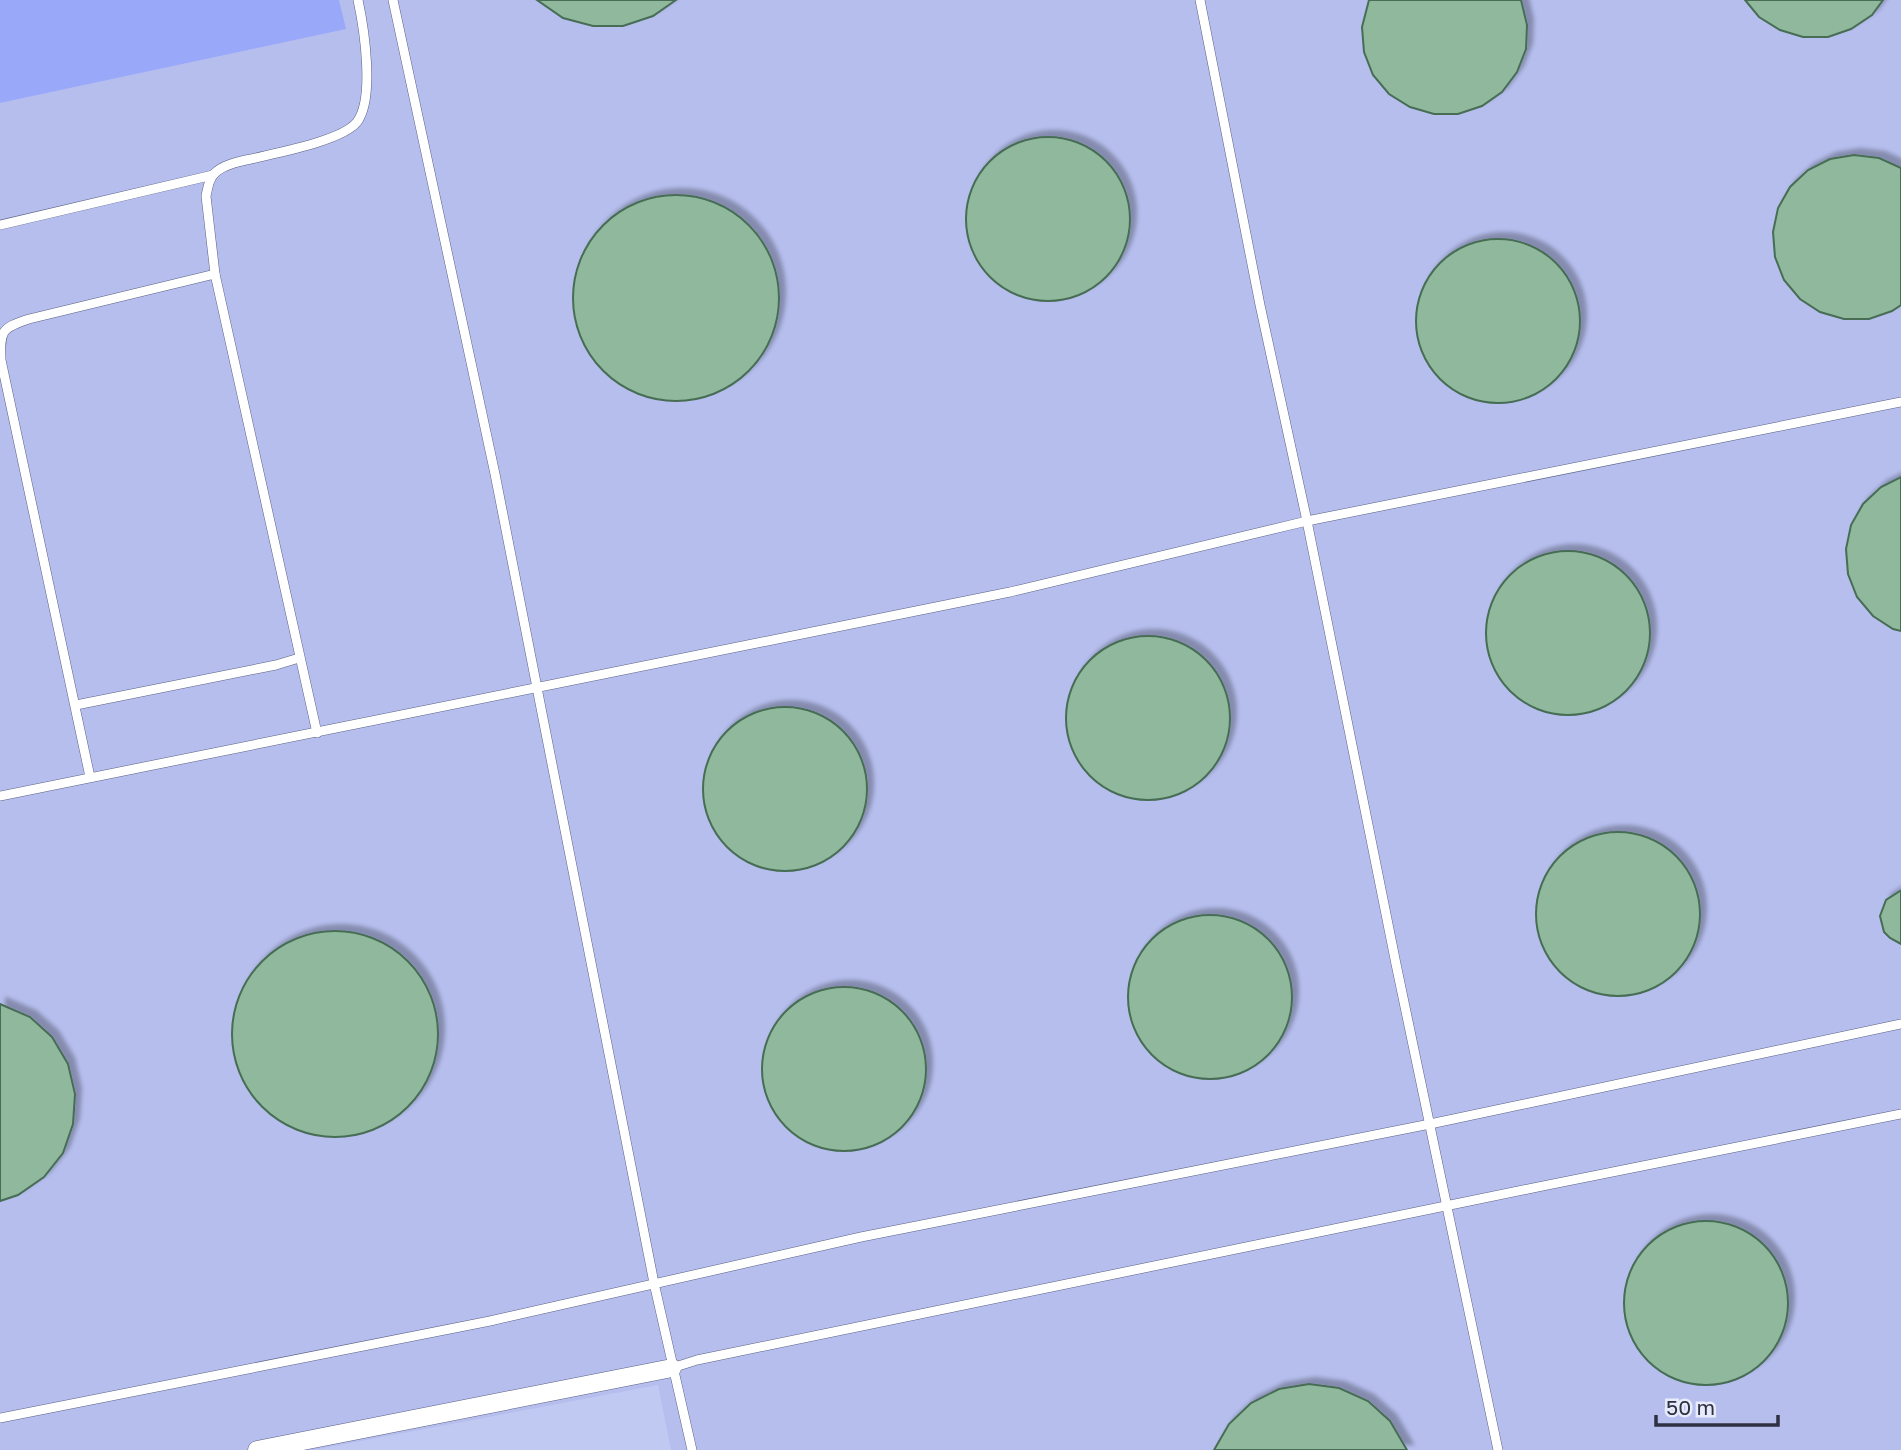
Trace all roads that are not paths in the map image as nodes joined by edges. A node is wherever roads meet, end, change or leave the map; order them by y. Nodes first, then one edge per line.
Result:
1 (358, 0) edge
2 (393, 0) edge
3 (1200, 0) edge
4 (213, 175) junction
5 (0, 225) edge
6 (215, 274) junction
7 (0, 320) edge
8 (4, 330) junction
9 (1901, 402) edge
10 (1307, 521) junction
11 (299, 658) junction
12 (536, 688) junction
13 (76, 705) junction
14 (317, 733) junction
15 (90, 778) junction
16 (0, 796) edge
17 (1901, 1024) edge
18 (1901, 1114) edge
19 (1430, 1124) junction
20 (1447, 1205) junction
21 (654, 1283) junction
22 (672, 1368) junction
23 (0, 1418) edge
24 (257, 1450) edge
25 (692, 1450) edge
26 (1498, 1450) edge

1 - 4 lane
2 - 12 lane
3 - 10 lane
4 - 5 lane
4 - 6 lane
6 - 8 lane
6 - 11 lane
7 - 8 lane
8 - 13 lane
9 - 10 lane
10 - 12 lane
10 - 19 lane
11 - 13 lane
11 - 14 lane
12 - 14 lane
12 - 21 lane
13 - 15 lane
14 - 15 lane
15 - 16 lane
17 - 19 lane
18 - 20 lane
19 - 20 lane
19 - 21 lane
20 - 22 lane
20 - 26 lane
21 - 22 lane
21 - 23 lane
22 - 24 street
22 - 25 lane

